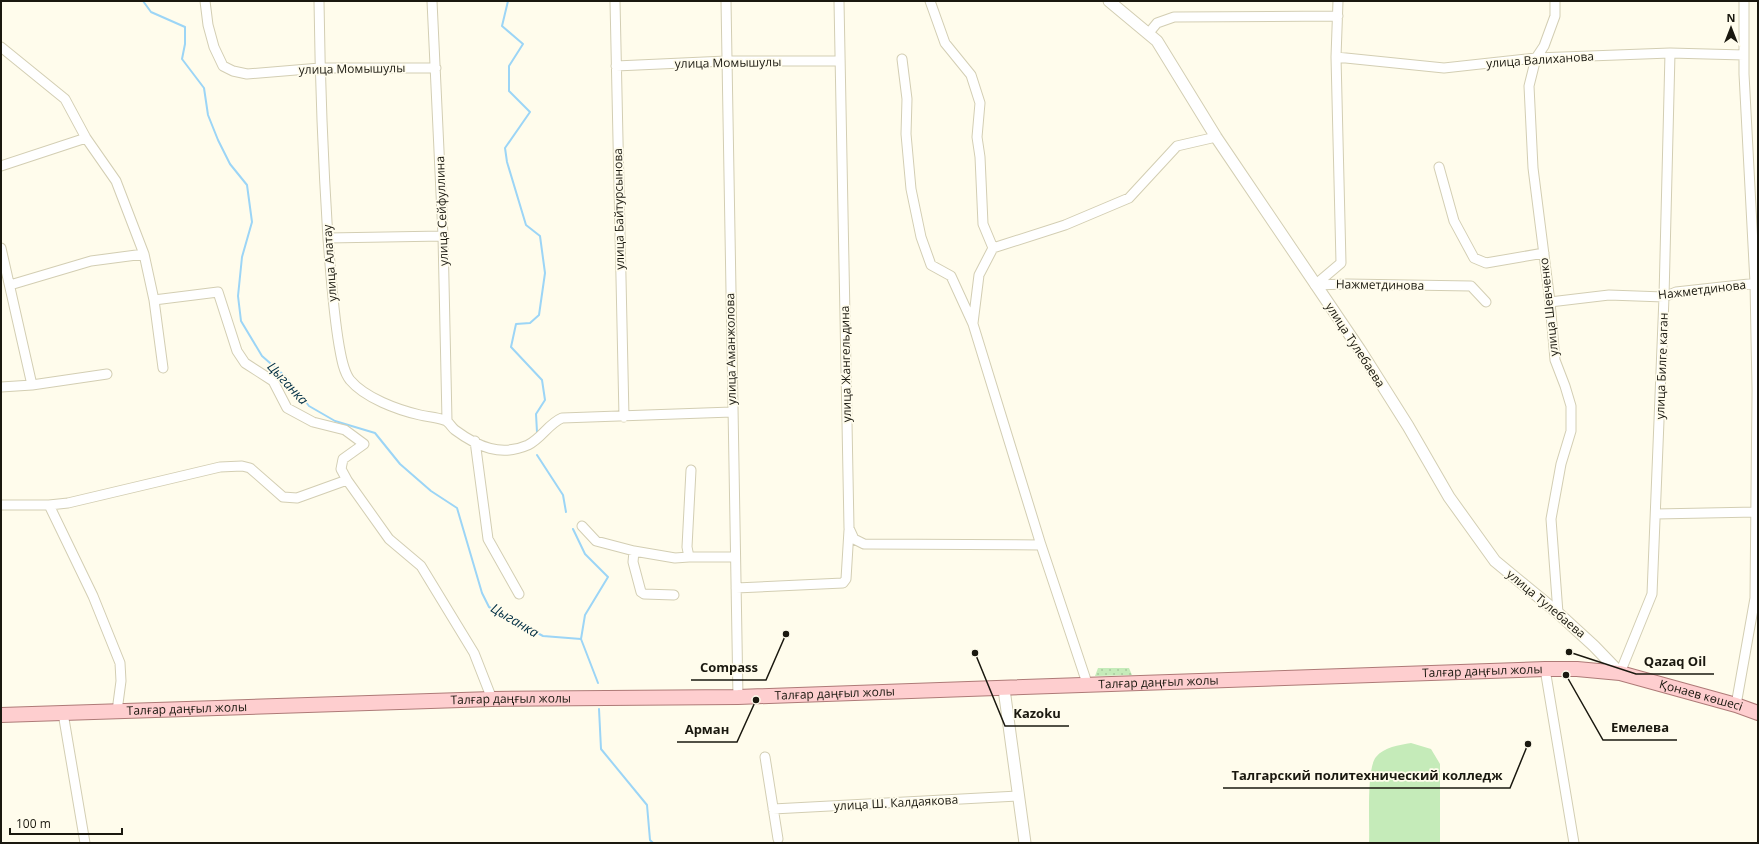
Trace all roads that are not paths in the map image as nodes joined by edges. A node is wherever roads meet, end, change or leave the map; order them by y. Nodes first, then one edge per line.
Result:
1 (205, 1) edge
2 (319, 1) edge
3 (432, 1) edge
4 (615, 1) edge
5 (726, 1) edge
6 (839, 1) edge
7 (930, 1) edge
8 (1109, 1) edge
9 (1338, 1) edge
10 (1555, 1) edge
11 (1744, 1) edge
12 (1338, 16) junction
13 (1148, 34) junction
14 (1, 47) edge
15 (1670, 53) junction
16 (1744, 55) junction
17 (1336, 57) junction
18 (1536, 58) junction
19 (902, 59) dead end
20 (726, 61) junction
21 (840, 61) junction
22 (616, 66) junction
23 (320, 68) junction
24 (436, 68) junction
25 (1216, 137) junction
26 (86, 138) junction
27 (1, 166) edge
28 (1439, 167) dead end
29 (443, 236) junction
30 (328, 238) junction
31 (1, 248) edge
32 (992, 248) junction
33 (1544, 253) junction
34 (144, 254) junction
35 (1757, 283) edge
36 (10, 285) junction
37 (1315, 285) junction
38 (1664, 297) junction
39 (154, 300) junction
40 (1486, 302) dead end
41 (1550, 302) junction
42 (973, 324) junction
43 (163, 368) dead end
44 (107, 374) dead end
45 (32, 385) junction
46 (1, 387) edge
47 (732, 412) junction
48 (624, 417) junction
49 (447, 420) junction
50 (474, 441) junction
51 (691, 470) dead end
52 (347, 480) junction
53 (1, 505) edge
54 (49, 505) junction
55 (1756, 512) junction
56 (1656, 514) junction
57 (582, 526) dead end
58 (850, 528) junction
59 (1041, 545) junction
60 (634, 551) junction
61 (689, 556) junction
62 (735, 557) junction
63 (736, 588) junction
64 (519, 594) dead end
65 (674, 596) dead end
66 (1558, 613) junction
67 (1545, 669) junction
68 (1620, 673) junction
69 (1088, 686) junction
70 (1004, 689) junction
71 (738, 697) junction
72 (492, 699) junction
73 (1736, 705) junction
74 (117, 711) junction
75 (63, 713) junction
76 (1758, 714) edge
77 (1, 715) edge
78 (766, 757) dead end
79 (1018, 796) junction
80 (773, 809) junction
81 (778, 839) dead end
82 (85, 843) edge
83 (1025, 843) edge
84 (1574, 843) edge

1 - 23 street, улица Момышулы
2 - 23 street, улица Алатау
3 - 24 street, улица Сейфуллина
4 - 22 street, улица Байтурсынова
5 - 20 street, улица Аманжолова
6 - 21 street, улица Жангельдина
7 - 32 street
8 - 13 street, улица Тулебаева
9 - 12 street
10 - 18 street, улица Шевченко
11 - 16 street
12 - 13 street
12 - 17 street
13 - 25 street, улица Тулебаева
14 - 26 street
15 - 16 street, улица Валиханова
15 - 18 street, улица Валиханова
15 - 38 street, улица Билге каган
16 - 35 street
17 - 18 street, улица Валиханова
17 - 37 street
18 - 33 street, улица Шевченко
19 - 42 street
20 - 21 street, улица Момышулы
20 - 22 street, улица Момышулы
20 - 47 street, улица Аманжолова
21 - 58 street, улица Жангельдина
22 - 48 street, улица Байтурсынова
23 - 24 street, улица Момышулы
23 - 30 street, улица Алатау
24 - 29 street, улица Сейфуллина
25 - 32 street
25 - 37 street, улица Тулебаева
26 - 27 street
26 - 34 street
28 - 33 street
29 - 30 street
29 - 49 street, улица Сейфуллина
30 - 49 street, улица Алатау
31 - 36 street
32 - 42 street
33 - 41 street, улица Шевченко
34 - 36 street
34 - 39 street
35 - 38 street, Нажметдинова
35 - 55 street
36 - 45 street
37 - 40 street, Нажметдинова
37 - 66 street, улица Тулебаева
38 - 41 street, Нажметдинова
38 - 56 street, улица Билге каган
39 - 43 street
39 - 52 street
41 - 66 street, улица Шевченко
42 - 59 street
44 - 45 street
45 - 46 street
47 - 48 street
47 - 62 street, улица Аманжолова
48 - 50 street
49 - 50 street
50 - 64 street
51 - 61 street
52 - 54 street
52 - 72 street
53 - 54 street
54 - 74 street
55 - 56 street
55 - 73 street
56 - 68 street, улица Билге каган
57 - 60 street
58 - 59 street
58 - 63 street, улица Жангельдина
59 - 69 street
60 - 61 street
60 - 65 street
61 - 62 street
62 - 63 street, улица Аманжолова
63 - 71 street, улица Аманжолова
66 - 68 street, улица Тулебаева
67 - 68 main road, Талғар даңғыл жолы
67 - 69 main road, Талғар даңғыл жолы
67 - 84 street
68 - 73 main road, Қонаев көшесі
69 - 70 main road, Талғар даңғыл жолы
70 - 71 main road, Талғар даңғыл жолы
70 - 79 street
71 - 72 main road, Талғар даңғыл жолы
72 - 74 main road, Талғар даңғыл жолы
73 - 76 main road, Қонаев көшесі
74 - 75 main road, Талғар даңғыл жолы
75 - 77 main road, Талғар даңғыл жолы
75 - 82 street
78 - 80 street
79 - 80 street, улица Ш. Калдаякова
79 - 83 street
80 - 81 street

